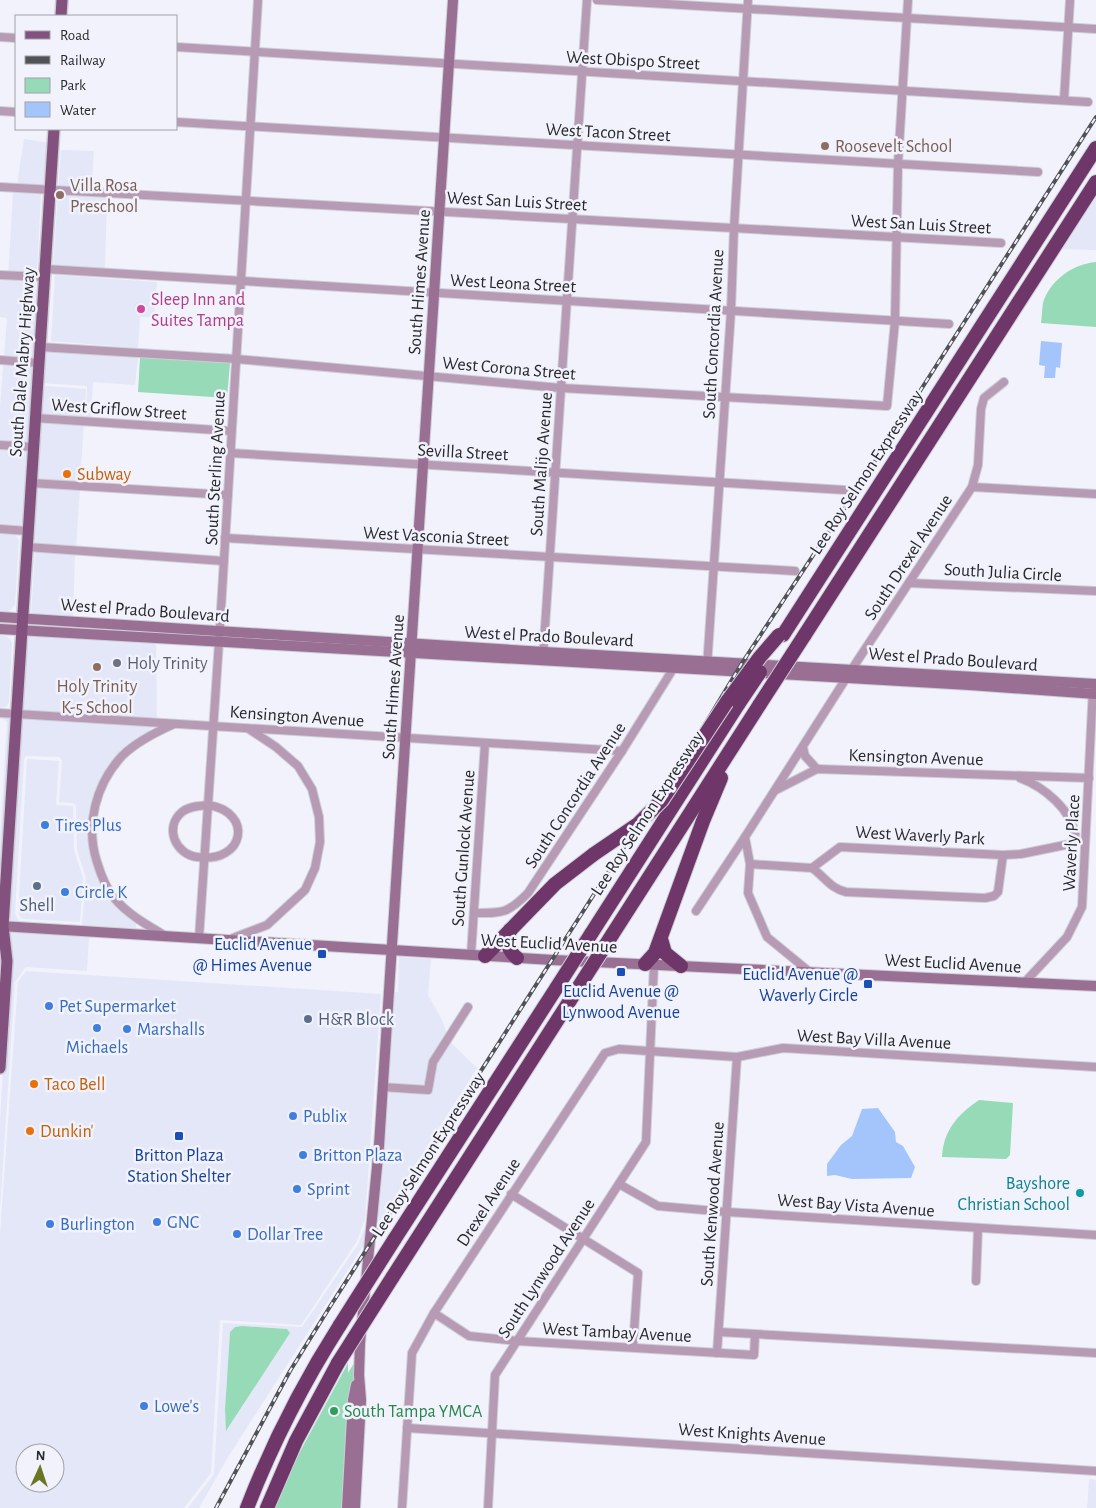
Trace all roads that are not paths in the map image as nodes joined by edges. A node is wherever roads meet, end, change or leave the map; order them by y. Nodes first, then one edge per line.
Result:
1 (62, 0) edge
2 (258, 0) edge
3 (453, 0) edge
4 (587, 0) edge
5 (596, 0) edge
6 (908, 0) edge
7 (1070, 0) edge
8 (747, 4) edge
9 (61, 15) edge
10 (907, 18) junction
11 (1068, 28) junction
12 (1096, 29) edge
13 (0, 37) edge
14 (15, 38) edge
15 (178, 48) edge
16 (254, 52) junction
17 (449, 64) junction
18 (582, 72) junction
19 (743, 81) junction
20 (903, 91) junction
21 (1064, 100) junction
22 (1088, 102) dead end
23 (0, 111) edge
24 (15, 112) edge
25 (178, 122) edge
26 (250, 127) junction
27 (54, 130) edge
28 (444, 138) junction
29 (577, 145) junction
30 (1096, 148) edge
31 (738, 155) junction
32 (898, 164) junction
33 (1038, 172) dead end
34 (1096, 182) edge
35 (0, 187) edge
36 (50, 190) junction
37 (246, 200) junction
38 (440, 212) junction
39 (572, 220) junction
40 (734, 228) junction
41 (896, 238) junction
42 (1002, 244) dead end
43 (45, 273) junction
44 (0, 275) edge
45 (242, 281) junction
46 (435, 293) junction
47 (567, 301) junction
48 (731, 311) junction
49 (895, 321) junction
50 (949, 324) dead end
51 (40, 347) junction
52 (236, 359) junction
53 (0, 360) edge
54 (39, 363) junction
55 (430, 376) junction
56 (1004, 382) dead end
57 (561, 388) junction
58 (725, 397) junction
59 (36, 418) junction
60 (231, 431) junction
61 (0, 445) edge
62 (34, 447) junction
63 (230, 453) junction
64 (424, 465) junction
65 (556, 473) junction
66 (719, 482) junction
67 (31, 483) junction
68 (972, 487) junction
69 (845, 490) dead end
70 (1096, 494) edge
71 (228, 495) junction
72 (0, 529) edge
73 (28, 531) junction
74 (225, 538) junction
75 (27, 548) junction
76 (418, 550) junction
77 (550, 557) junction
78 (224, 561) junction
79 (714, 566) junction
80 (794, 571) dead end
81 (909, 582) junction
82 (1096, 591) edge
83 (0, 617) edge
84 (22, 618) junction
85 (0, 629) edge
86 (21, 630) junction
87 (145, 632) junction
88 (783, 633) junction
89 (220, 636) junction
90 (412, 648) junction
91 (543, 656) junction
92 (674, 664) junction
93 (707, 665) junction
94 (852, 669) junction
95 (846, 679) junction
96 (970, 680) junction
97 (1095, 689) edge
98 (0, 713) edge
99 (16, 714) junction
100 (176, 724) junction
101 (213, 726) junction
102 (247, 728) junction
103 (406, 738) junction
104 (485, 743) junction
105 (733, 746) junction
106 (803, 747) junction
107 (622, 751) junction
108 (817, 769) junction
109 (1013, 776) junction
110 (1089, 778) junction
111 (774, 791) junction
112 (208, 805) junction
113 (1096, 833) edge
114 (1086, 834) junction
115 (1075, 835) junction
116 (745, 837) junction
117 (1003, 855) junction
118 (204, 857) junction
119 (750, 864) junction
120 (812, 868) junction
121 (696, 911) dead end
122 (474, 913) junction
123 (1, 929) edge
124 (510, 930) junction
125 (166, 936) junction
126 (199, 938) junction
127 (661, 939) junction
128 (227, 940) junction
129 (391, 950) junction
130 (478, 955) junction
131 (517, 958) junction
132 (649, 965) junction
133 (681, 966) junction
134 (811, 973) junction
135 (1024, 983) junction
136 (1096, 986) edge
137 (468, 1006) dead end
138 (651, 1052) junction
139 (737, 1057) junction
140 (1096, 1067) edge
141 (0, 1068) edge
142 (382, 1087) junction
143 (619, 1184) junction
144 (511, 1194) junction
145 (727, 1212) junction
146 (978, 1228) junction
147 (1096, 1235) edge
148 (583, 1239) junction
149 (976, 1281) dead end
150 (434, 1313) junction
151 (719, 1332) junction
152 (755, 1335) junction
153 (517, 1341) junction
154 (633, 1347) junction
155 (717, 1353) junction
156 (1096, 1353) edge
157 (359, 1375) junction
158 (407, 1428) junction
159 (492, 1433) junction
160 (1096, 1471) edge
161 (247, 1508) edge
162 (267, 1508) edge
163 (347, 1508) edge
164 (355, 1508) edge
165 (402, 1508) edge
166 (488, 1508) edge

1 - 9 main road
2 - 16 street, South Sterling Avenue
3 - 17 street, South Himes Avenue
4 - 18 street, South Malijo Avenue
5 - 8 street
6 - 10 street
7 - 11 street
8 - 10 street
8 - 19 street, South Concordia Avenue
10 - 11 street
10 - 20 street
11 - 12 street
11 - 21 street
13 - 14 street
15 - 16 street, West Obispo Street
16 - 17 street, West Obispo Street
16 - 26 street, South Sterling Avenue
17 - 18 street, West Obispo Street
17 - 28 street, South Himes Avenue
18 - 19 street, West Obispo Street
18 - 29 street, South Malijo Avenue
19 - 20 street, West Obispo Street
19 - 31 street, South Concordia Avenue
20 - 21 street, West Obispo Street
20 - 32 street
21 - 22 street, West Obispo Street
23 - 24 street
25 - 26 street, West Tacon Street
26 - 28 street, West Tacon Street
26 - 37 street, South Sterling Avenue
27 - 36 main road, South Dale Mabry Highway
28 - 29 street, West Tacon Street
28 - 38 street, South Himes Avenue
29 - 31 street, West Tacon Street
29 - 39 street, South Malijo Avenue
30 - 88 highway, Lee Roy Selmon Expressway
31 - 32 street, West Tacon Street
31 - 40 street, South Concordia Avenue
32 - 33 street, West Tacon Street
32 - 41 street
34 - 105 highway, Lee Roy Selmon Expressway, bridge
35 - 36 street, West San Luis Street
36 - 37 street, West San Luis Street
36 - 43 main road, South Dale Mabry Highway
37 - 38 street, West San Luis Street
37 - 45 street, South Sterling Avenue
38 - 39 street, West San Luis Street
38 - 46 street, South Himes Avenue
39 - 40 street, West San Luis Street
39 - 47 street, South Malijo Avenue
40 - 41 street, West San Luis Street
40 - 48 street, South Concordia Avenue
41 - 42 street, West San Luis Street
41 - 49 street
43 - 44 street, West Leona Street
43 - 45 street, West Leona Street
43 - 51 main road, South Dale Mabry Highway
45 - 46 street, West Leona Street
45 - 52 street, South Sterling Avenue
46 - 47 street, West Leona Street
46 - 55 street, South Himes Avenue
47 - 48 street, West Leona Street
47 - 57 street, South Malijo Avenue
48 - 49 street, West Leona Street
48 - 58 street, South Concordia Avenue
49 - 50 street, West Leona Street
49 - 58 street, West Corona Street
51 - 52 street, West Corona Street
51 - 54 main road, South Dale Mabry Highway
52 - 55 street, West Corona Street
52 - 60 street, South Sterling Avenue
53 - 54 street
54 - 59 main road, South Dale Mabry Highway
55 - 57 street, West Corona Street
55 - 64 street, South Himes Avenue
56 - 68 street, South Drexel Avenue
57 - 58 street, West Corona Street
57 - 65 street, South Malijo Avenue
58 - 66 street, South Concordia Avenue
59 - 60 street, West Griflow Street
59 - 62 main road, South Dale Mabry Highway
60 - 63 street, South Sterling Avenue
61 - 62 street
62 - 67 main road, South Dale Mabry Highway
63 - 64 street, Sevilla Street
63 - 71 street, South Sterling Avenue
64 - 65 street, Sevilla Street
64 - 76 street, South Himes Avenue
65 - 66 street, Sevilla Street
65 - 77 street, South Malijo Avenue
66 - 69 street, Sevilla Street
66 - 79 street, South Concordia Avenue
67 - 71 street
67 - 73 main road, South Dale Mabry Highway
68 - 70 street
68 - 81 street, South Drexel Avenue
71 - 74 street, South Sterling Avenue
72 - 73 street
73 - 75 main road, South Dale Mabry Highway
74 - 76 street, West Vasconia Street
74 - 78 street, South Sterling Avenue
75 - 78 street
75 - 84 main road, South Dale Mabry Highway
76 - 77 street, West Vasconia Street
76 - 90 street, South Himes Avenue
77 - 79 street, West Vasconia Street
77 - 91 street, South Malijo Avenue
78 - 89 street, South Sterling Avenue
79 - 80 street, West Vasconia Street
79 - 93 street, South Concordia Avenue
81 - 82 street, South Julia Circle
81 - 94 street, South Drexel Avenue
83 - 84 street, West el Prado Boulevard
84 - 86 main road, South Dale Mabry Highway
84 - 87 street, West el Prado Boulevard
85 - 86 street, West el Prado Boulevard
86 - 87 street, West el Prado Boulevard
86 - 99 main road, South Dale Mabry Highway
87 - 89 street, West el Prado Boulevard
88 - 124 highway, bridge
88 - 161 highway, Lee Roy Selmon Expressway, bridge
89 - 90 street, West el Prado Boulevard
89 - 101 street, South Sterling Avenue
90 - 91 street, West el Prado Boulevard
90 - 103 street, South Himes Avenue
91 - 92 street, West el Prado Boulevard
92 - 93 street, West el Prado Boulevard
92 - 107 street, South Concordia Avenue
93 - 94 street, West el Prado Boulevard
93 - 95 street, West el Prado Boulevard
94 - 95 street, South Drexel Avenue
94 - 96 street, West el Prado Boulevard
95 - 96 street, West el Prado Boulevard
95 - 106 street, South Drexel Avenue
96 - 97 street, West el Prado Boulevard
97 - 110 street, Waverly Place
98 - 99 street, Kensington Avenue
99 - 100 street, Kensington Avenue
99 - 123 main road, South Dale Mabry Highway
100 - 101 street, Kensington Avenue
100 - 125 street
101 - 102 street, Kensington Avenue
101 - 112 street, South Sterling Avenue
102 - 103 street, Kensington Avenue
102 - 128 street
103 - 104 street, Kensington Avenue
103 - 129 street, South Himes Avenue
104 - 107 street, Kensington Avenue
104 - 122 street, South Gunlock Avenue
105 - 127 highway
105 - 162 highway, Lee Roy Selmon Expressway, bridge
106 - 108 street
106 - 111 street, South Drexel Avenue
107 - 122 street, South Concordia Avenue
108 - 109 street, Kensington Avenue
108 - 111 street, Kensington Avenue
109 - 110 street, Kensington Avenue
109 - 115 street, Kensington Avenue
110 - 114 street, Waverly Place
111 - 116 street, South Drexel Avenue
112 - 118 street, South Sterling Avenue
112 - 118 street
112 - 118 street
113 - 114 street
114 - 115 street
114 - 135 street, Waverly Place
115 - 117 street, West Waverly Park
116 - 119 street
116 - 121 street
117 - 120 street, West Waverly Park
117 - 120 street
118 - 126 street, South Sterling Avenue
119 - 120 street
119 - 134 street
122 - 130 street, South Gunlock Avenue
123 - 125 street, West Euclid Avenue
123 - 141 main road, South Dale Mabry Highway
124 - 130 highway
124 - 131 highway
125 - 126 street, West Euclid Avenue
126 - 128 street, West Euclid Avenue
127 - 132 highway
127 - 133 highway
128 - 129 street, West Euclid Avenue
129 - 130 street, West Euclid Avenue
129 - 142 street, South Himes Avenue
130 - 131 street, West Euclid Avenue
131 - 132 street, West Euclid Avenue
132 - 133 street, West Euclid Avenue
132 - 138 street
133 - 134 street, West Euclid Avenue
134 - 135 street, West Euclid Avenue
135 - 136 street, West Euclid Avenue
137 - 142 street
138 - 139 street, West Bay Villa Avenue
138 - 143 street, South Lynwood Avenue
138 - 144 street, Drexel Avenue
139 - 140 street, West Bay Villa Avenue
139 - 145 street, South Kenwood Avenue
142 - 157 street, South Himes Avenue
143 - 145 street, West Bay Vista Avenue
143 - 148 street, South Lynwood Avenue
144 - 148 street
144 - 150 street, Drexel Avenue
145 - 146 street, West Bay Vista Avenue
145 - 151 street, South Kenwood Avenue
146 - 147 street, West Bay Vista Avenue
146 - 149 street
148 - 153 street, South Lynwood Avenue
148 - 154 street
150 - 153 street, West Tambay Avenue
150 - 158 street, Drexel Avenue
151 - 152 street
151 - 155 street, South Kenwood Avenue
152 - 155 street, West Tambay Avenue
152 - 156 street
153 - 154 street, West Tambay Avenue
153 - 159 street, South Lynwood Avenue
154 - 155 street, West Tambay Avenue
157 - 163 street, South Himes Avenue
157 - 164 street, South Himes Avenue
158 - 159 street, West Knights Avenue
158 - 165 street, Drexel Avenue
159 - 160 street, West Knights Avenue
159 - 166 street, South Lynwood Avenue

